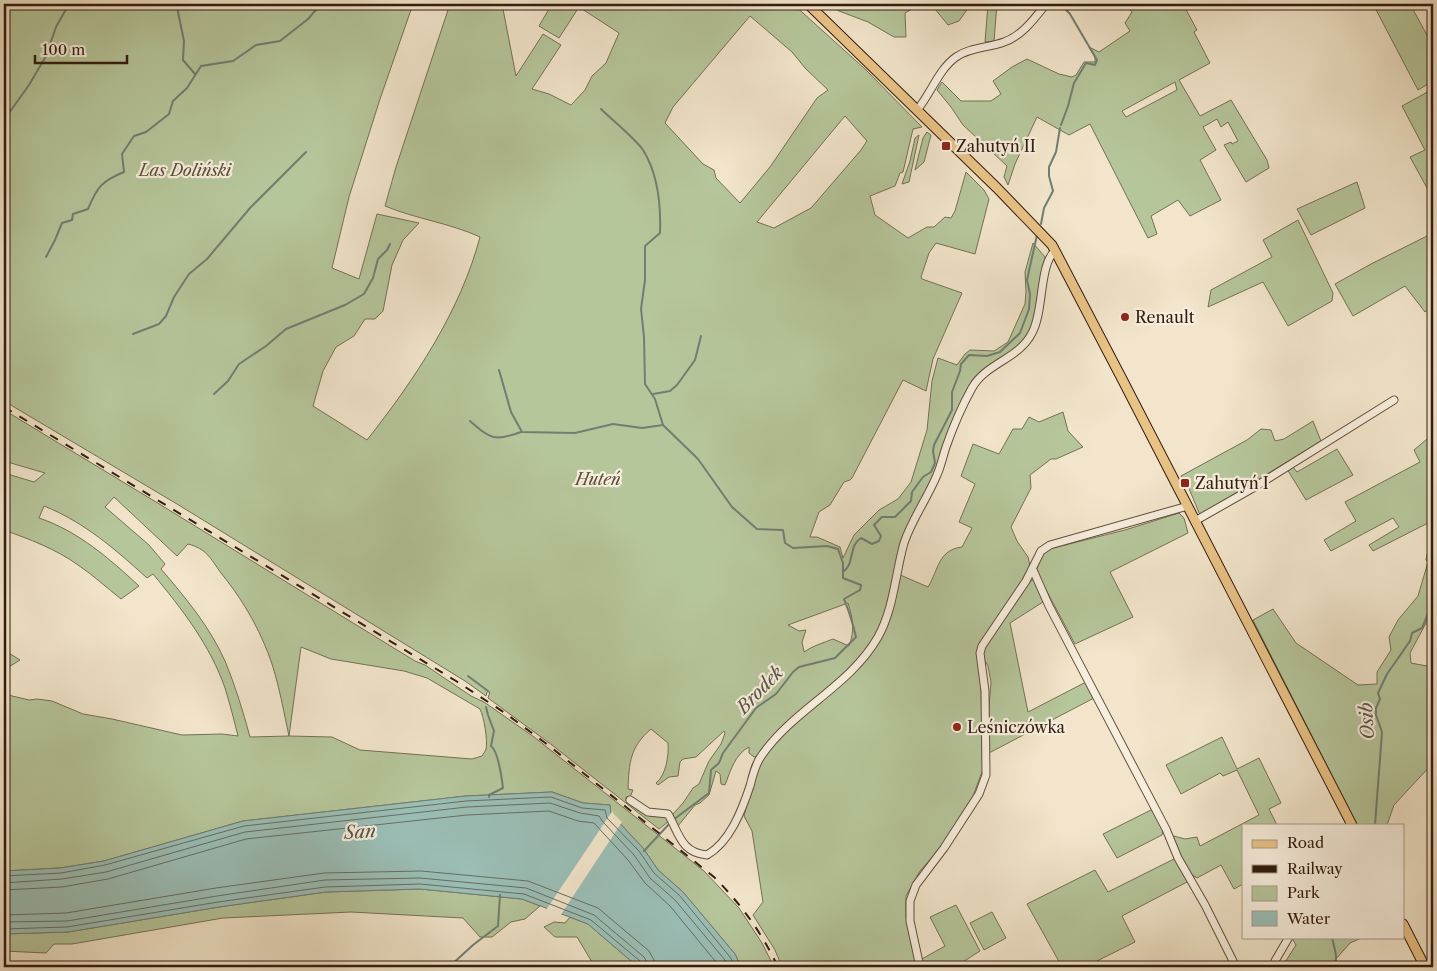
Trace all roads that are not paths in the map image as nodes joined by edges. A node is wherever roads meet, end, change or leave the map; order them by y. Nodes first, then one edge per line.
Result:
1 (808, 4) edge
2 (1046, 4) edge
3 (918, 109) junction
4 (1055, 251) junction
5 (1394, 400) dead end
6 (1188, 506) junction
7 (1195, 521) junction
8 (1033, 570) junction
9 (630, 800) dead end
10 (1351, 824) edge
11 (1404, 926) edge
12 (1288, 938) edge
13 (1233, 961) dead end
14 (1275, 961) dead end
15 (920, 967) edge
16 (1425, 967) edge

1 - 3 main road
2 - 3 street
3 - 4 main road
4 - 6 main road
4 - 9 street
5 - 7 street
6 - 7 main road
6 - 8 street
7 - 10 main road
8 - 13 street
8 - 15 street
11 - 16 main road
12 - 14 street

